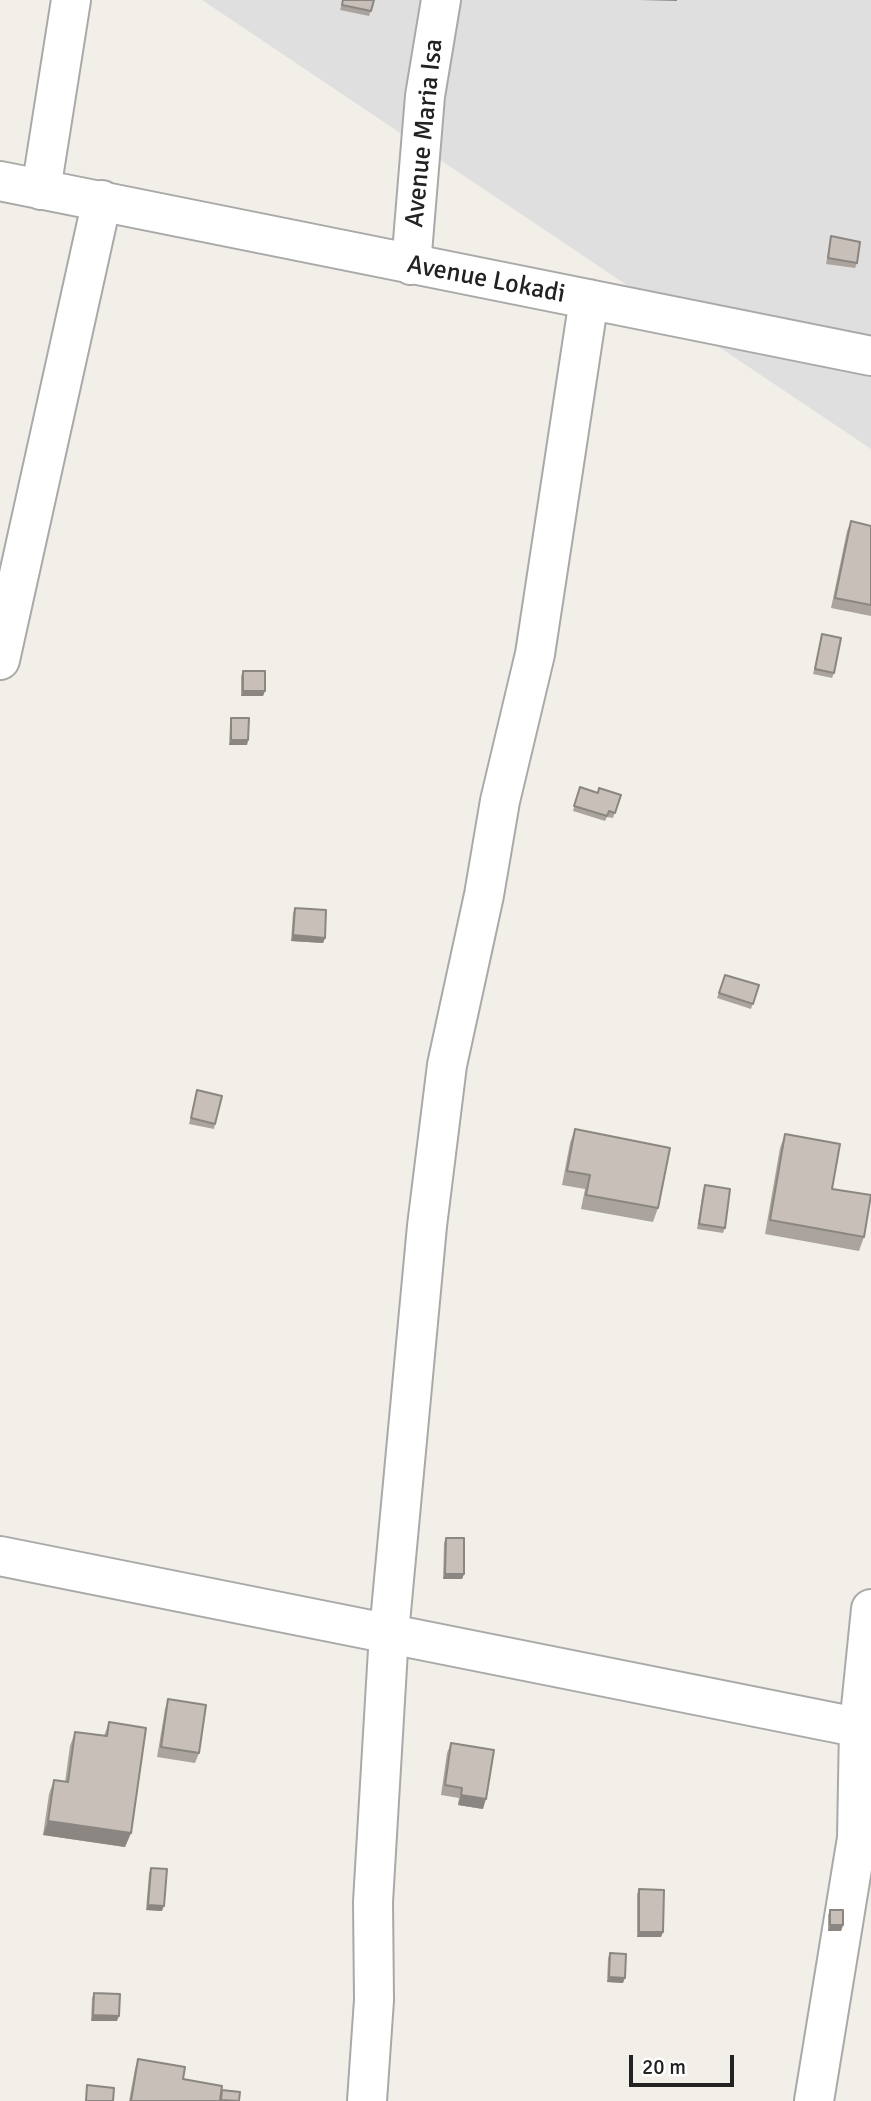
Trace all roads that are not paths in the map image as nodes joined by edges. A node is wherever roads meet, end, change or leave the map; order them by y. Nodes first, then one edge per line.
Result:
1 (71, 0) edge
2 (441, 0) edge
3 (0, 181) edge
4 (41, 190) junction
5 (102, 200) junction
6 (411, 265) junction
7 (589, 299) junction
8 (871, 356) edge
9 (0, 660) edge
10 (0, 1556) edge
11 (871, 1609) edge
12 (389, 1633) junction
13 (865, 1729) edge
14 (367, 2101) edge
15 (814, 2101) edge

1 - 4 street
2 - 6 street, Avenue Maria Isa
3 - 4 street, Avenue Lokadi
4 - 5 street, Avenue Lokadi
5 - 6 street, Avenue Lokadi
5 - 9 street
6 - 7 street, Avenue Lokadi
7 - 8 street, Avenue Lokadi
7 - 12 street
10 - 12 street
11 - 13 street
12 - 13 street
12 - 14 street
13 - 15 street

